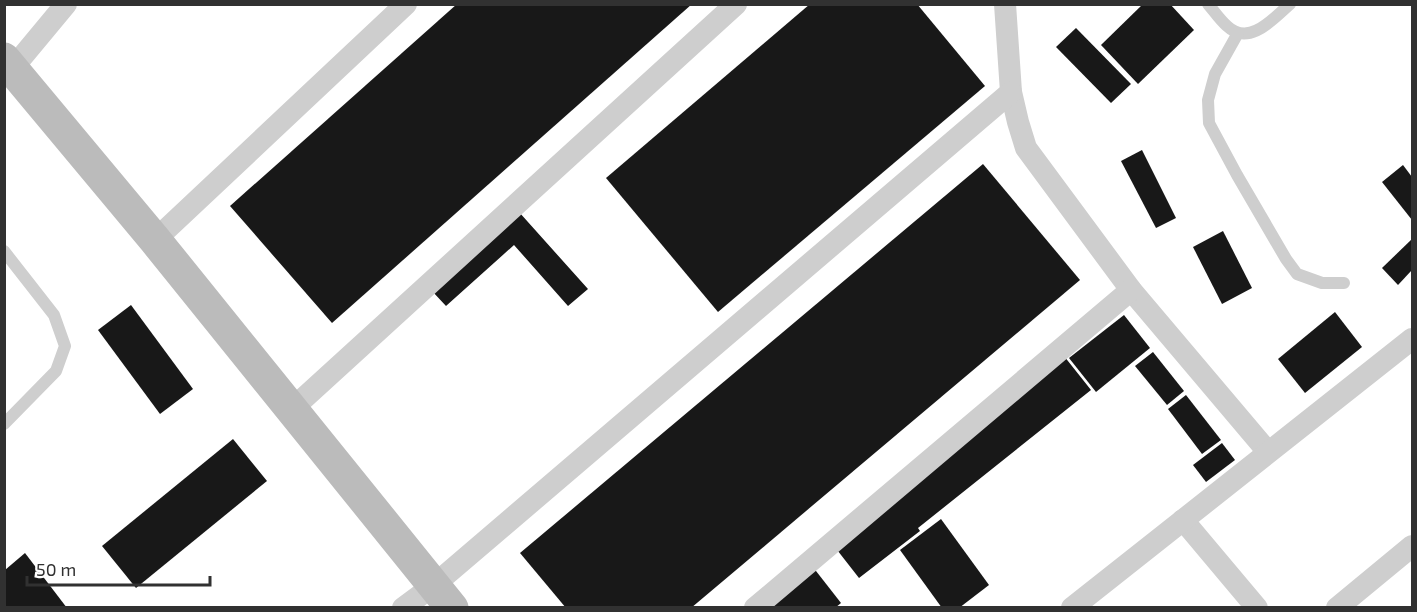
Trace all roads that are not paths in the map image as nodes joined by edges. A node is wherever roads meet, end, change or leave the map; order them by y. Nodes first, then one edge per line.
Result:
1 (66, 4) edge
2 (406, 4) edge
3 (736, 4) edge
4 (1005, 4) edge
5 (1208, 4) edge
6 (1290, 4) edge
7 (1238, 33) junction
8 (7, 68) edge
9 (1011, 92) junction
10 (155, 240) junction
11 (4, 251) edge
12 (1344, 283) dead end
13 (1131, 290) junction
14 (1413, 339) edge
15 (292, 409) junction
16 (4, 424) edge
17 (1268, 452) junction
18 (1183, 520) junction
19 (1413, 546) edge
20 (443, 596) edge
21 (403, 608) edge
22 (755, 608) edge
23 (1072, 608) edge
24 (1257, 608) edge
25 (1337, 608) edge

1 - 8 street
2 - 10 street
3 - 15 street
4 - 9 street
5 - 7 lane
6 - 7 lane
7 - 12 lane
8 - 10 street
9 - 13 street
9 - 20 street
10 - 15 street
11 - 16 lane
13 - 17 street
13 - 22 street
14 - 17 street
15 - 20 street
17 - 18 street
18 - 23 street
18 - 24 street
19 - 25 street
20 - 21 street

